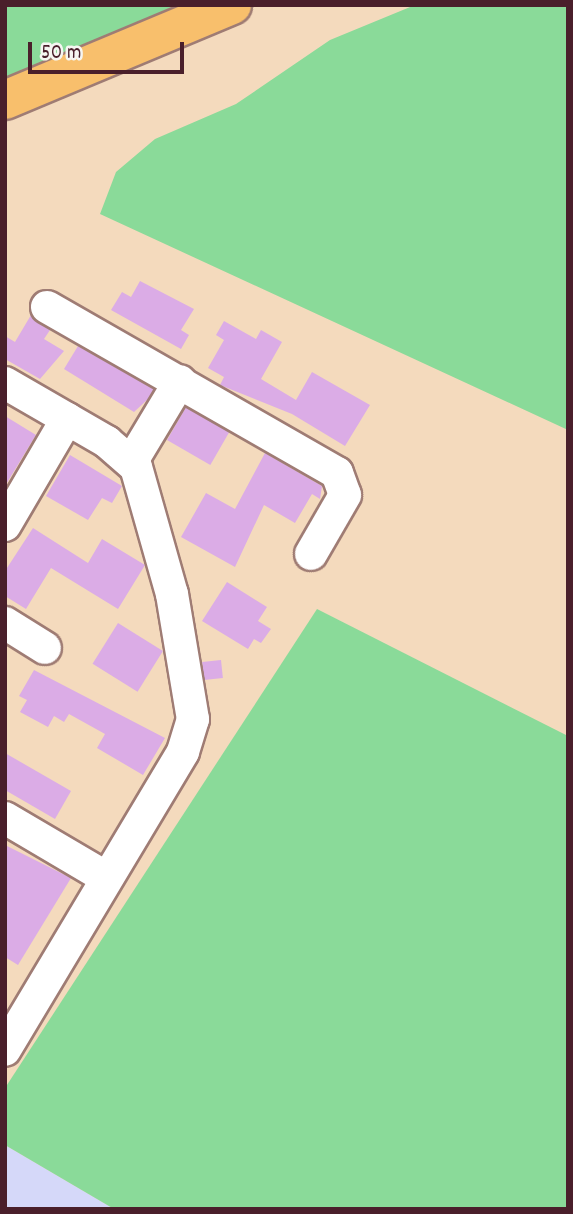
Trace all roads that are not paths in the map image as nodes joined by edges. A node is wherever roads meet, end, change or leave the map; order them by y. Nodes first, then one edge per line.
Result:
1 (232, 5) edge
2 (5, 100) edge
3 (47, 307) dead end
4 (180, 381) junction
5 (5, 383) edge
6 (67, 419) junction
7 (132, 461) junction
8 (5, 525) edge
9 (311, 554) dead end
10 (5, 623) edge
11 (45, 648) dead end
12 (5, 818) edge
13 (105, 877) junction
14 (5, 1050) edge

1 - 2 main road
3 - 4 street
4 - 7 street
4 - 9 street
5 - 6 street
6 - 7 street
6 - 8 street
7 - 13 street
10 - 11 street
12 - 13 street
13 - 14 street

